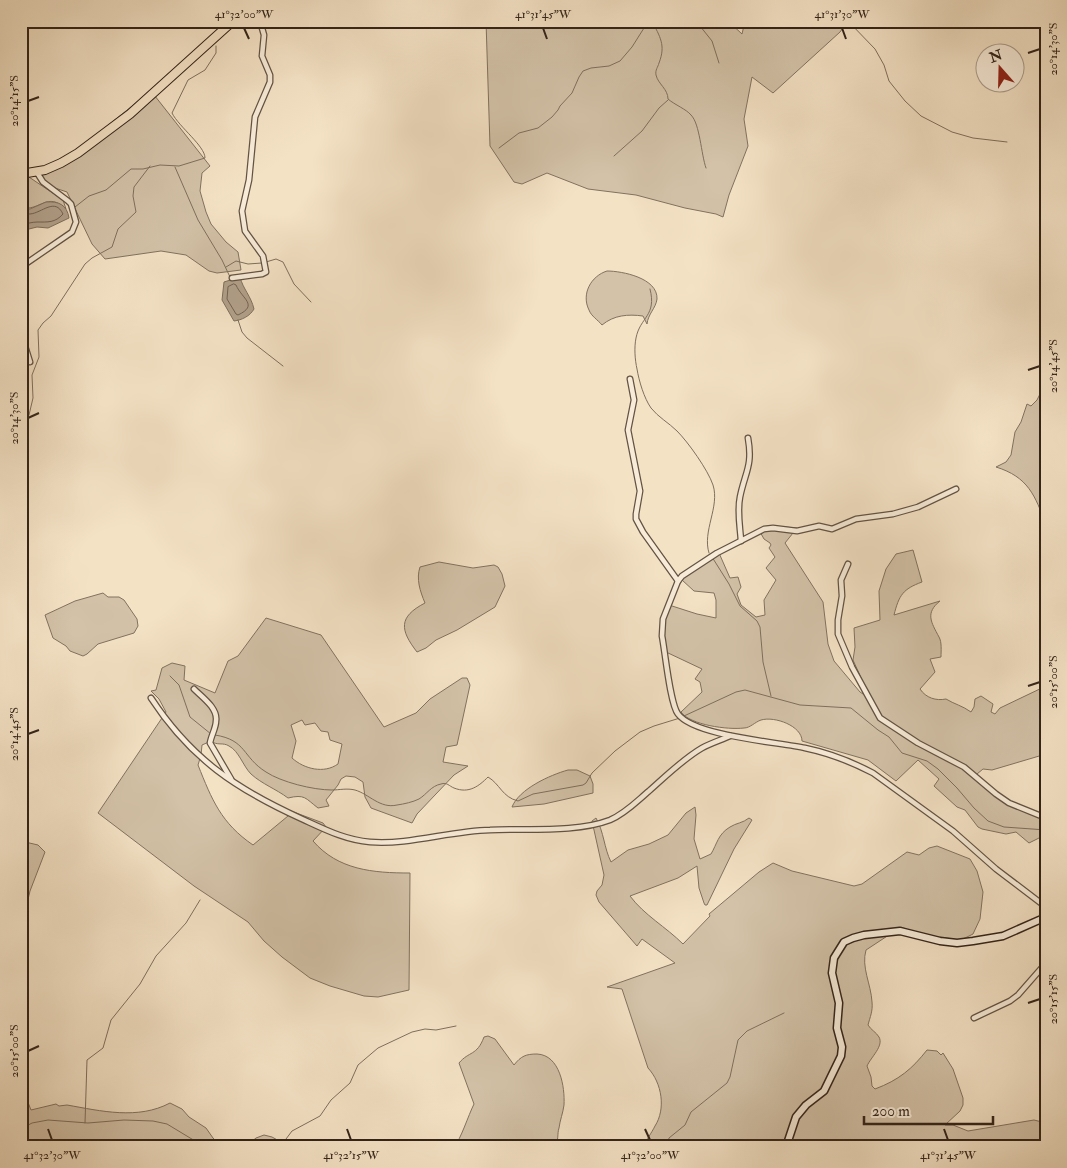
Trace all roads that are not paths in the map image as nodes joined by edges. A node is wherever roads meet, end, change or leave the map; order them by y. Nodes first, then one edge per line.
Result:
1 (233, 21) edge
2 (260, 21) edge
3 (36, 172) junction
4 (21, 174) edge
5 (21, 267) edge
6 (232, 278) dead end
7 (21, 333) edge
8 (30, 362) dead end
9 (630, 379) dead end
10 (748, 438) dead end
11 (956, 489) dead end
12 (741, 541) junction
13 (848, 564) dead end
14 (678, 580) junction
15 (194, 689) dead end
16 (151, 698) dead end
17 (730, 736) junction
18 (231, 780) junction
19 (1046, 818) edge
20 (1046, 908) edge
21 (1046, 917) edge
22 (1046, 964) edge
23 (974, 1018) dead end
24 (123, 1147) edge
25 (166, 1147) edge
26 (786, 1147) edge

1 - 3 highway
2 - 6 street
3 - 4 highway
3 - 5 street
7 - 8 street
9 - 14 street
10 - 12 street
11 - 12 street
12 - 14 street
13 - 19 street
14 - 17 street
15 - 18 street
16 - 18 street
17 - 18 street
17 - 20 street
21 - 26 street
22 - 23 street
24 - 25 street

